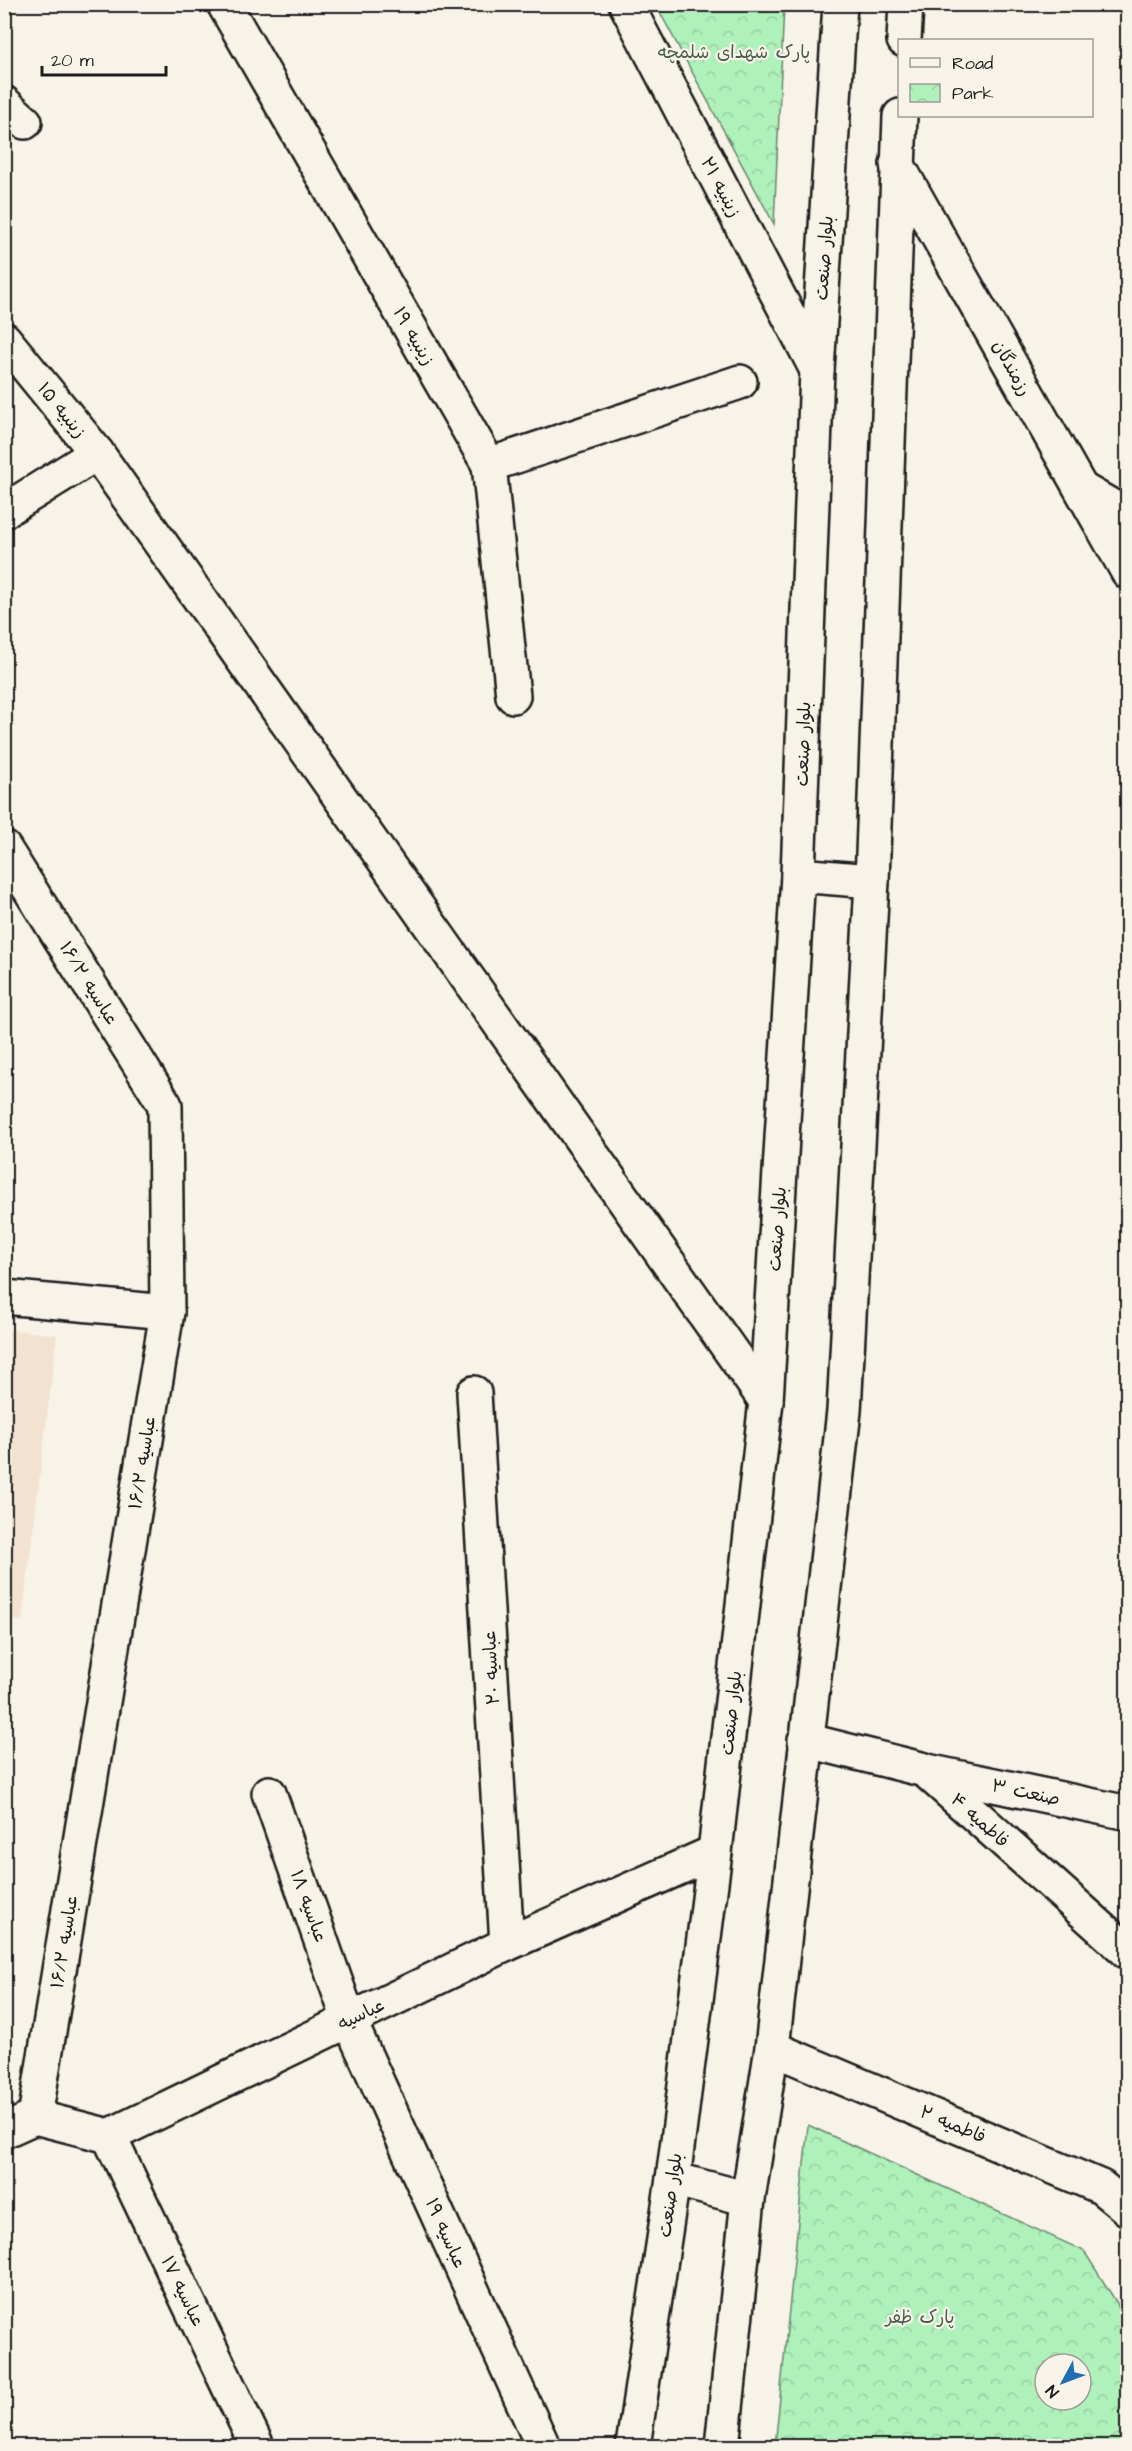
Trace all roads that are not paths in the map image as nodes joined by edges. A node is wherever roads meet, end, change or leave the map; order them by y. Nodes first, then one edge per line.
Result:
1 (224, 4) edge
2 (626, 4) edge
3 (840, 4) edge
4 (906, 4) edge
5 (904, 39) edge
6 (900, 117) edge
7 (897, 164) junction
8 (4, 339) edge
9 (817, 370) junction
10 (740, 382) dead end
11 (97, 453) junction
12 (489, 465) junction
13 (1079, 488) junction
14 (4, 512) edge
15 (1128, 516) edge
16 (1128, 572) edge
17 (513, 696) dead end
18 (4, 848) edge
19 (798, 875) junction
20 (872, 881) junction
21 (4, 1297) edge
22 (167, 1312) junction
23 (474, 1393) dead end
24 (766, 1401) junction
25 (805, 1740) junction
26 (925, 1770) junction
27 (269, 1793) dead end
28 (1128, 1813) edge
29 (715, 1852) junction
30 (507, 1944) junction
31 (1128, 1952) edge
32 (349, 2019) junction
33 (772, 2048) junction
34 (35, 2117) junction
35 (4, 2131) edge
36 (109, 2136) junction
37 (673, 2179) junction
38 (748, 2199) junction
39 (1128, 2209) edge
40 (257, 2446) edge
41 (543, 2446) edge
42 (633, 2446) edge
43 (722, 2446) edge

1 - 12 street, زینبیه ۱۹
2 - 9 street, زینبیه ۲۱
3 - 9 street, بلوار صنعت
4 - 5 street
6 - 7 street
7 - 13 street, رزمندگان
7 - 20 street
8 - 11 street, زینبیه ۱۵
9 - 19 street, بلوار صنعت
10 - 12 street
11 - 14 street
11 - 24 street, زینبیه ۱۵
12 - 17 street, زینبیه ۱۹
13 - 15 street
13 - 16 street, رزمندگان
18 - 22 street, عباسیه ۱۶/۲
19 - 20 street
19 - 24 street, بلوار صنعت
20 - 25 street
21 - 22 street
22 - 34 street, عباسیه ۱۶/۲
23 - 30 street, عباسیه ۲۰
24 - 29 street, بلوار صنعت
25 - 26 street, فاطمیه ۴
25 - 33 street
26 - 28 street, صنعت ۳
26 - 31 street, فاطمیه ۴
27 - 32 street, عباسیه ۱۸
29 - 30 street, عباسیه
29 - 37 street, بلوار صنعت
30 - 32 street, عباسیه
32 - 36 street, عباسیه
32 - 41 street, عباسیه ۱۹
33 - 38 street
33 - 39 street, فاطمیه ۲
34 - 35 street
34 - 36 street
36 - 40 street, عباسیه ۱۷
37 - 38 street
37 - 42 street, بلوار صنعت
38 - 43 street

